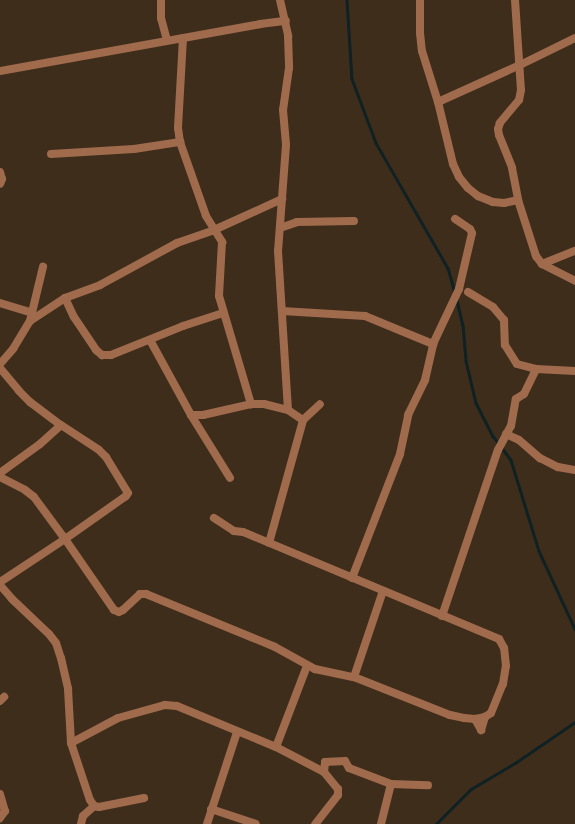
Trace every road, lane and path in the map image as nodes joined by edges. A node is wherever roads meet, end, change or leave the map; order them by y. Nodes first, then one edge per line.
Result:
1 (161, 0) edge
2 (280, 0) edge
3 (420, 0) edge
4 (516, 0) edge
5 (286, 21) junction
6 (183, 38) junction
7 (575, 38) edge
8 (167, 40) junction
9 (520, 65) junction
10 (0, 70) edge
11 (438, 102) junction
12 (180, 142) junction
13 (51, 154) dead end
14 (0, 172) edge
15 (0, 184) edge
16 (282, 199) junction
17 (518, 200) junction
18 (455, 219) dead end
19 (354, 221) dead end
20 (280, 228) junction
21 (214, 230) junction
22 (575, 251) edge
23 (542, 264) junction
24 (42, 267) dead end
25 (575, 281) edge
26 (468, 292) dead end
27 (66, 298) junction
28 (0, 303) edge
29 (282, 311) junction
30 (223, 313) junction
31 (31, 317) junction
32 (150, 340) junction
33 (433, 344) junction
34 (0, 364) edge
35 (0, 368) edge
36 (536, 369) junction
37 (575, 371) edge
38 (251, 404) junction
39 (320, 404) dead end
40 (288, 410) junction
41 (191, 415) junction
42 (303, 420) junction
43 (61, 425) junction
44 (506, 434) junction
45 (575, 470) edge
46 (0, 473) edge
47 (0, 477) edge
48 (230, 478) dead end
49 (214, 518) dead end
50 (65, 538) junction
51 (269, 543) junction
52 (352, 578) junction
53 (0, 582) edge
54 (0, 585) edge
55 (383, 591) junction
56 (442, 616) junction
57 (307, 666) junction
58 (354, 678) junction
59 (485, 717) junction
60 (475, 719) junction
61 (237, 732) junction
62 (71, 743) junction
63 (276, 747) junction
64 (324, 772) junction
65 (391, 784) junction
66 (428, 785) dead end
67 (0, 794) edge
68 (144, 798) dead end
69 (94, 806) junction
70 (211, 809) junction
71 (0, 818) edge
72 (81, 824) edge
73 (207, 824) edge
74 (256, 824) edge
75 (315, 824) edge
76 (381, 824) edge

1 - 8 street
2 - 5 street
3 - 11 street
4 - 9 street
5 - 6 street
5 - 16 street
6 - 8 street
6 - 12 street
7 - 9 street
8 - 10 street
9 - 11 street
9 - 17 street
11 - 17 street
12 - 13 street
12 - 21 street
14 - 15 street
16 - 20 street
16 - 21 street
17 - 23 street
18 - 33 street
19 - 20 street
20 - 29 street
21 - 27 street
21 - 30 street
22 - 23 street
23 - 25 street
24 - 31 street
26 - 36 street
27 - 31 street
27 - 32 street
28 - 31 street
29 - 33 street
29 - 40 street
30 - 32 street
30 - 38 street
31 - 34 street
32 - 41 street
33 - 52 street
35 - 43 street
36 - 37 street
36 - 44 street
38 - 40 street
38 - 41 street
39 - 42 street
40 - 42 street
41 - 48 street
42 - 51 street
43 - 46 street
43 - 50 street
44 - 45 street
44 - 56 street
47 - 50 street
49 - 51 street
50 - 53 street
50 - 57 street
51 - 52 street
52 - 55 street
54 - 62 street
55 - 56 street
55 - 58 street
56 - 59 street
57 - 58 street
57 - 63 street
58 - 60 street
59 - 60 street
59 - 60 street
61 - 62 street
61 - 63 street
61 - 70 street
62 - 69 street
63 - 64 street
64 - 65 street
64 - 75 street
65 - 66 street
65 - 76 street
67 - 71 street
68 - 69 street
69 - 72 street
70 - 73 street
70 - 74 street

